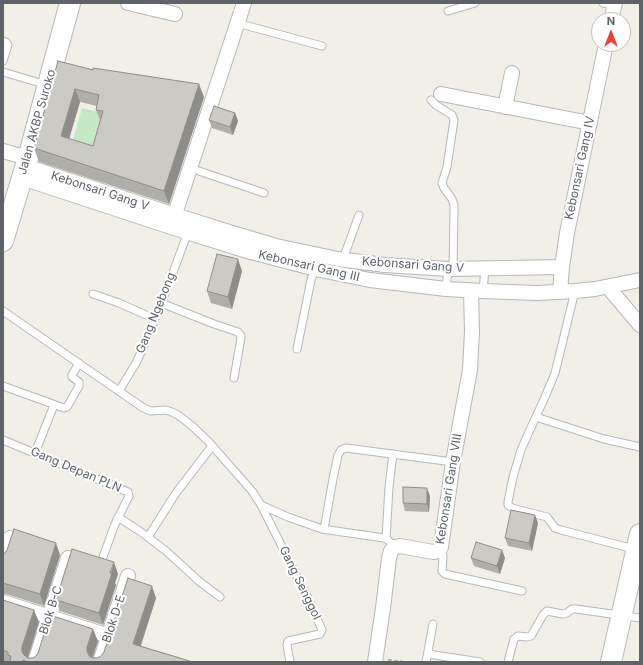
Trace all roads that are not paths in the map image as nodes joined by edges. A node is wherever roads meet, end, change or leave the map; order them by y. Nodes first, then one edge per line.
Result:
1 (70, 3) edge
2 (128, 3) edge
3 (244, 3) edge
4 (475, 3) edge
5 (448, 11) dead end
6 (175, 14) dead end
7 (237, 23) junction
8 (3, 41) edge
9 (322, 46) dead end
10 (604, 52) edge
11 (3, 61) edge
12 (3, 72) edge
13 (512, 73) dead end
14 (48, 85) junction
15 (436, 97) joint
16 (505, 107) junction
17 (590, 123) junction
18 (3, 151) edge
19 (190, 168) junction
20 (22, 176) junction
21 (264, 193) dead end
22 (359, 215) dead end
23 (173, 221) junction
24 (188, 232) junction
25 (3, 241) edge
26 (340, 259) junction
27 (562, 267) junction
28 (315, 268) junction
29 (450, 269) junction
30 (485, 269) junction
31 (335, 273) junction
32 (640, 280) edge
33 (608, 287) junction
34 (446, 289) junction
35 (477, 291) junction
36 (575, 291) junction
37 (560, 292) junction
38 (93, 294) dead end
39 (161, 303) junction
40 (3, 311) edge
41 (155, 319) junction
42 (640, 325) edge
43 (297, 349) dead end
44 (79, 363) junction
45 (234, 378) dead end
46 (3, 386) edge
47 (119, 391) junction
48 (54, 405) junction
49 (536, 417) junction
50 (3, 440) edge
51 (212, 446) junction
52 (640, 447) edge
53 (35, 453) junction
54 (393, 454) junction
55 (453, 462) junction
56 (261, 505) junction
57 (118, 517) junction
58 (324, 529) junction
59 (148, 537) junction
60 (10, 538) edge
61 (638, 542) edge
62 (391, 543) junction
63 (439, 551) junction
64 (103, 557) edge
65 (68, 558) edge
66 (3, 559) edge
67 (128, 576) dead end
68 (522, 591) dead end
69 (220, 597) dead end
70 (3, 602) edge
71 (49, 617) junction
72 (631, 617) edge
73 (433, 624) dead end
74 (108, 636) junction
75 (428, 654) junction
76 (35, 662) edge
77 (100, 662) edge
78 (290, 662) edge
79 (374, 662) edge
80 (426, 662) edge
81 (480, 662) edge
82 (508, 662) edge
83 (612, 662) edge

1 - 14 street, Jalan AKBP Suroko
2 - 6 street
3 - 7 street
4 - 5 lane
7 - 9 lane
7 - 19 street
8 - 11 lane
10 - 17 street, Kebonsari Gang IV
12 - 14 lane
13 - 16 street
14 - 20 street, Jalan AKBP Suroko
15 - 16 street
15 - 29 lane
16 - 17 street
17 - 27 street, Kebonsari Gang IV
18 - 20 street, Kebonsari Gang III
19 - 21 lane
19 - 23 street
20 - 23 street, Kebonsari Gang III
20 - 25 street, Jalan AKBP Suroko
22 - 26 lane
23 - 24 street, Kebonsari Gang III
23 - 26 street, Kebonsari Gang V
24 - 28 street, Kebonsari Gang III
24 - 39 lane, Gang Ngebong
26 - 29 street, Kebonsari Gang V
26 - 31 lane
27 - 30 street, Kebonsari Gang V
27 - 37 street, Kebonsari Gang IV
28 - 31 street, Kebonsari Gang III
28 - 43 lane
29 - 30 street, Kebonsari Gang V
29 - 34 lane
30 - 35 lane
31 - 34 street, Kebonsari Gang III
32 - 33 street, Kebonsari Gang III
33 - 36 street, Kebonsari Gang III
33 - 42 street
34 - 35 street, Kebonsari Gang III
35 - 37 street, Kebonsari Gang III
35 - 55 street, Kebonsari Gang VIII
36 - 37 street, Kebonsari Gang III
36 - 49 lane
38 - 41 lane
39 - 41 lane, Gang Ngebong
39 - 45 lane
40 - 44 lane
41 - 47 lane, Gang Ngebong
44 - 47 lane
44 - 48 lane
46 - 48 lane
47 - 51 lane
48 - 53 lane
49 - 52 lane
49 - 61 lane
50 - 53 lane, Gang Depan PLN
51 - 56 lane
51 - 59 lane
53 - 57 lane, Gang Depan PLN
54 - 55 lane
54 - 58 lane
54 - 62 lane
55 - 63 street, Kebonsari Gang VIII
56 - 58 lane
56 - 78 lane, Gang Senggol
57 - 59 lane
57 - 64 lane, Gang Depan PLN
58 - 62 lane
59 - 69 lane
60 - 66 street
61 - 72 street
62 - 63 street, Kebonsari Gang VIII
62 - 79 street
63 - 68 lane
65 - 71 street, Blok B-C
67 - 74 street, Blok D-E
70 - 71 street
71 - 74 street
71 - 76 street, Blok B-C
72 - 82 lane
72 - 83 street
73 - 75 lane
74 - 77 street, Blok D-E
75 - 80 lane
75 - 81 lane

